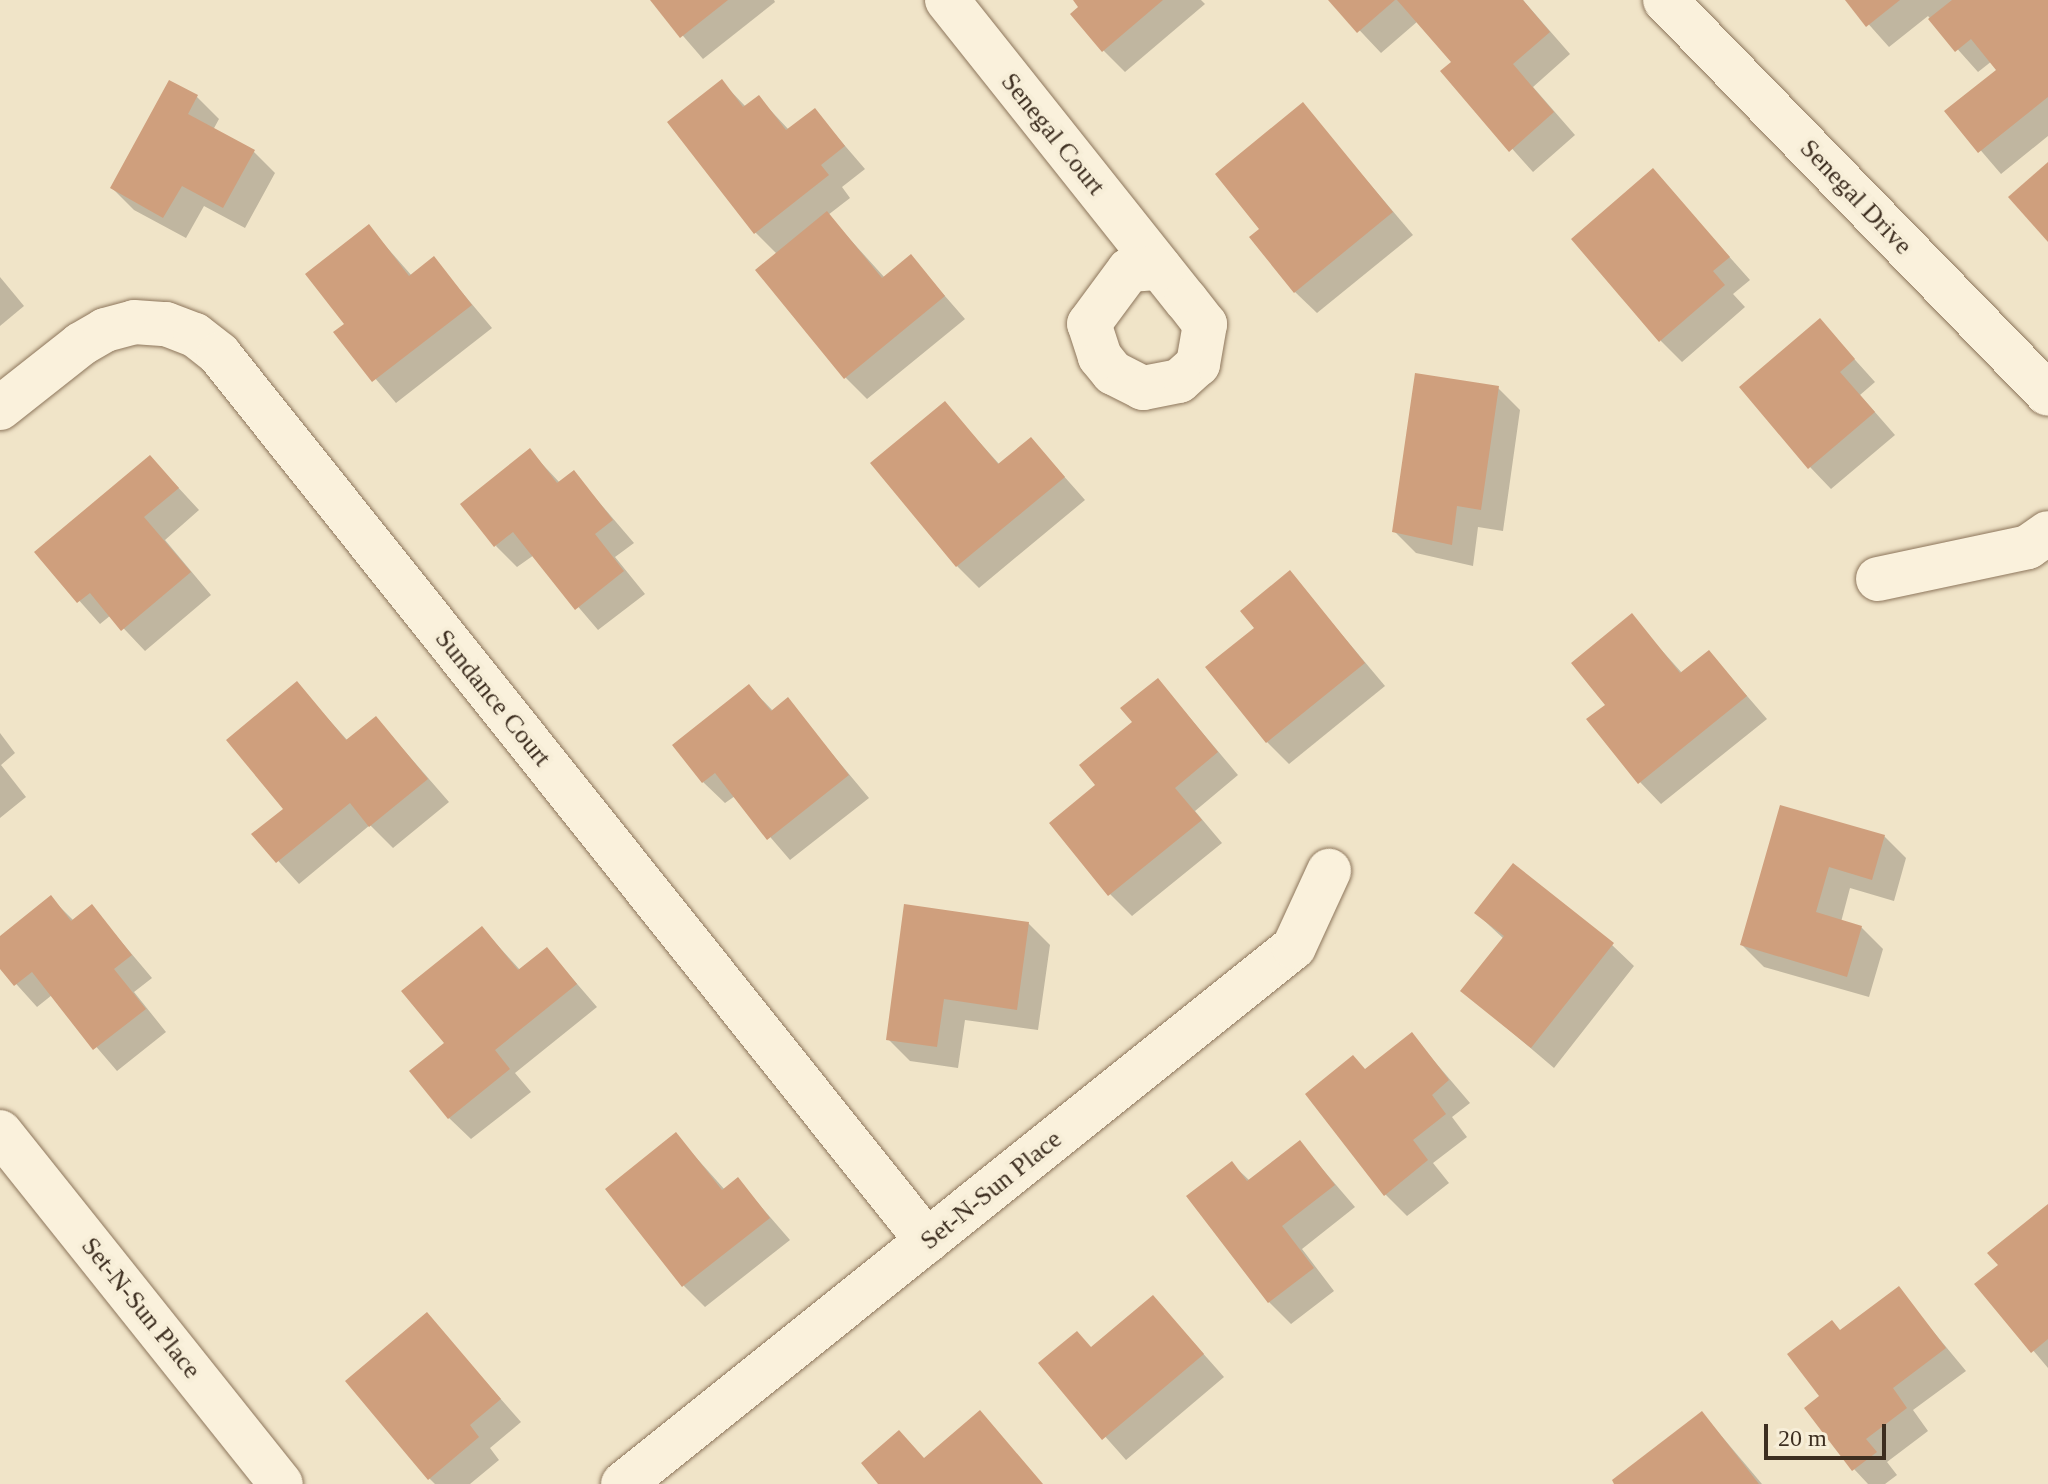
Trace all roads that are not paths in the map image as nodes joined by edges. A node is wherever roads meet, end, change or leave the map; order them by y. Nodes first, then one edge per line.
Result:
1 (947, 0) edge
2 (1665, 0) edge
3 (1160, 268) dead end
4 (2048, 394) edge
5 (0, 408) edge
6 (2048, 533) edge
7 (1878, 579) dead end
8 (1329, 871) dead end
9 (0, 1132) edge
10 (927, 1241) junction
11 (281, 1484) edge
12 (623, 1484) edge

1 - 3 street, Senegal Court
2 - 4 street, Senegal Drive
5 - 10 street, Sundance Court
6 - 7 street
8 - 10 street, Set-N-Sun Place
9 - 11 street, Set-N-Sun Place
10 - 12 street, Set-N-Sun Place

